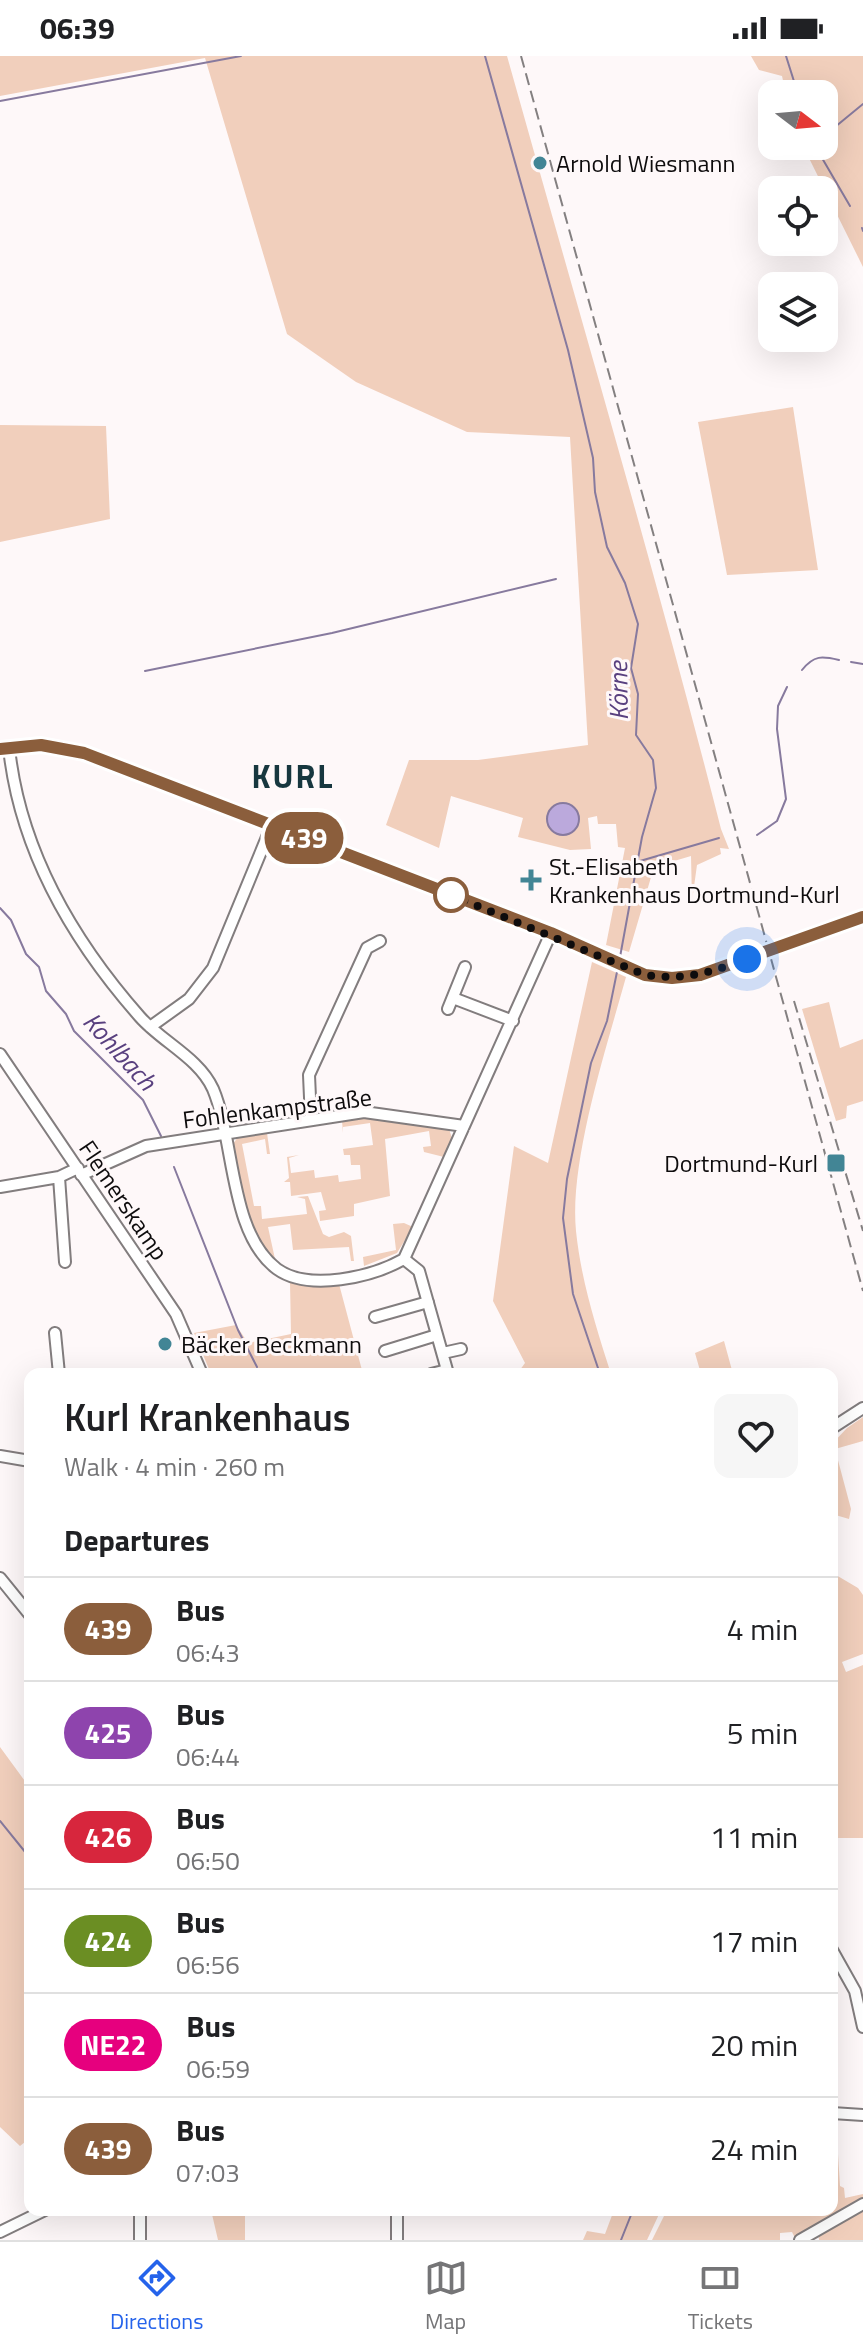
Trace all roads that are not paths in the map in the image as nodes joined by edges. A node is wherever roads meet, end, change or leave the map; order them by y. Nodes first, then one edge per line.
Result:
1 (4, 749) edge
2 (272, 825) junction
3 (863, 917) edge
4 (551, 933) junction
5 (380, 941) dead end
6 (465, 967) dead end
7 (513, 1021) junction
8 (150, 1027) junction
9 (0, 1054) edge
10 (311, 1120) junction
11 (464, 1126) junction
12 (224, 1133) junction
13 (80, 1172) junction
14 (59, 1177) junction
15 (0, 1187) edge
16 (404, 1259) junction
17 (65, 1262) dead end
18 (428, 1302) junction
19 (375, 1317) dead end
20 (55, 1333) dead end
21 (437, 1335) junction
22 (461, 1349) dead end
23 (385, 1351) dead end
24 (443, 1353) junction
25 (58, 1368) edge
26 (199, 1368) edge
27 (447, 1368) edge
28 (863, 1408) edge
29 (838, 1424) edge
30 (0, 1456) edge
31 (24, 1460) edge
32 (0, 1578) edge
33 (24, 1608) edge
34 (838, 1961) edge
35 (863, 2027) edge
36 (838, 2113) edge
37 (863, 2115) edge
38 (863, 2204) edge
39 (33, 2216) edge
40 (140, 2216) edge
41 (397, 2216) edge
42 (0, 2232) edge
43 (140, 2240) edge
44 (397, 2240) edge
45 (800, 2240) edge

1 - 2 main road
1 - 8 street
2 - 4 main road
2 - 8 street
3 - 4 main road
4 - 7 street
5 - 10 street
6 - 7 street
7 - 11 street
8 - 12 street
9 - 13 street, Flemerskamp
10 - 11 street, Fohlenkampstraße
10 - 12 street, Fohlenkampstraße
11 - 16 street
12 - 13 street, Fohlenkampstraße
12 - 16 street
13 - 14 street, Fohlenkampstraße
13 - 26 street, Flemerskamp
14 - 15 street, Fohlenkampstraße
14 - 17 street
16 - 18 street
18 - 19 street
18 - 21 street
20 - 25 street
21 - 23 street
21 - 24 street
22 - 24 street
24 - 27 street
28 - 29 street
30 - 31 street
32 - 33 street
34 - 35 street
36 - 37 street
38 - 45 street
39 - 42 street
40 - 43 street
41 - 44 street

